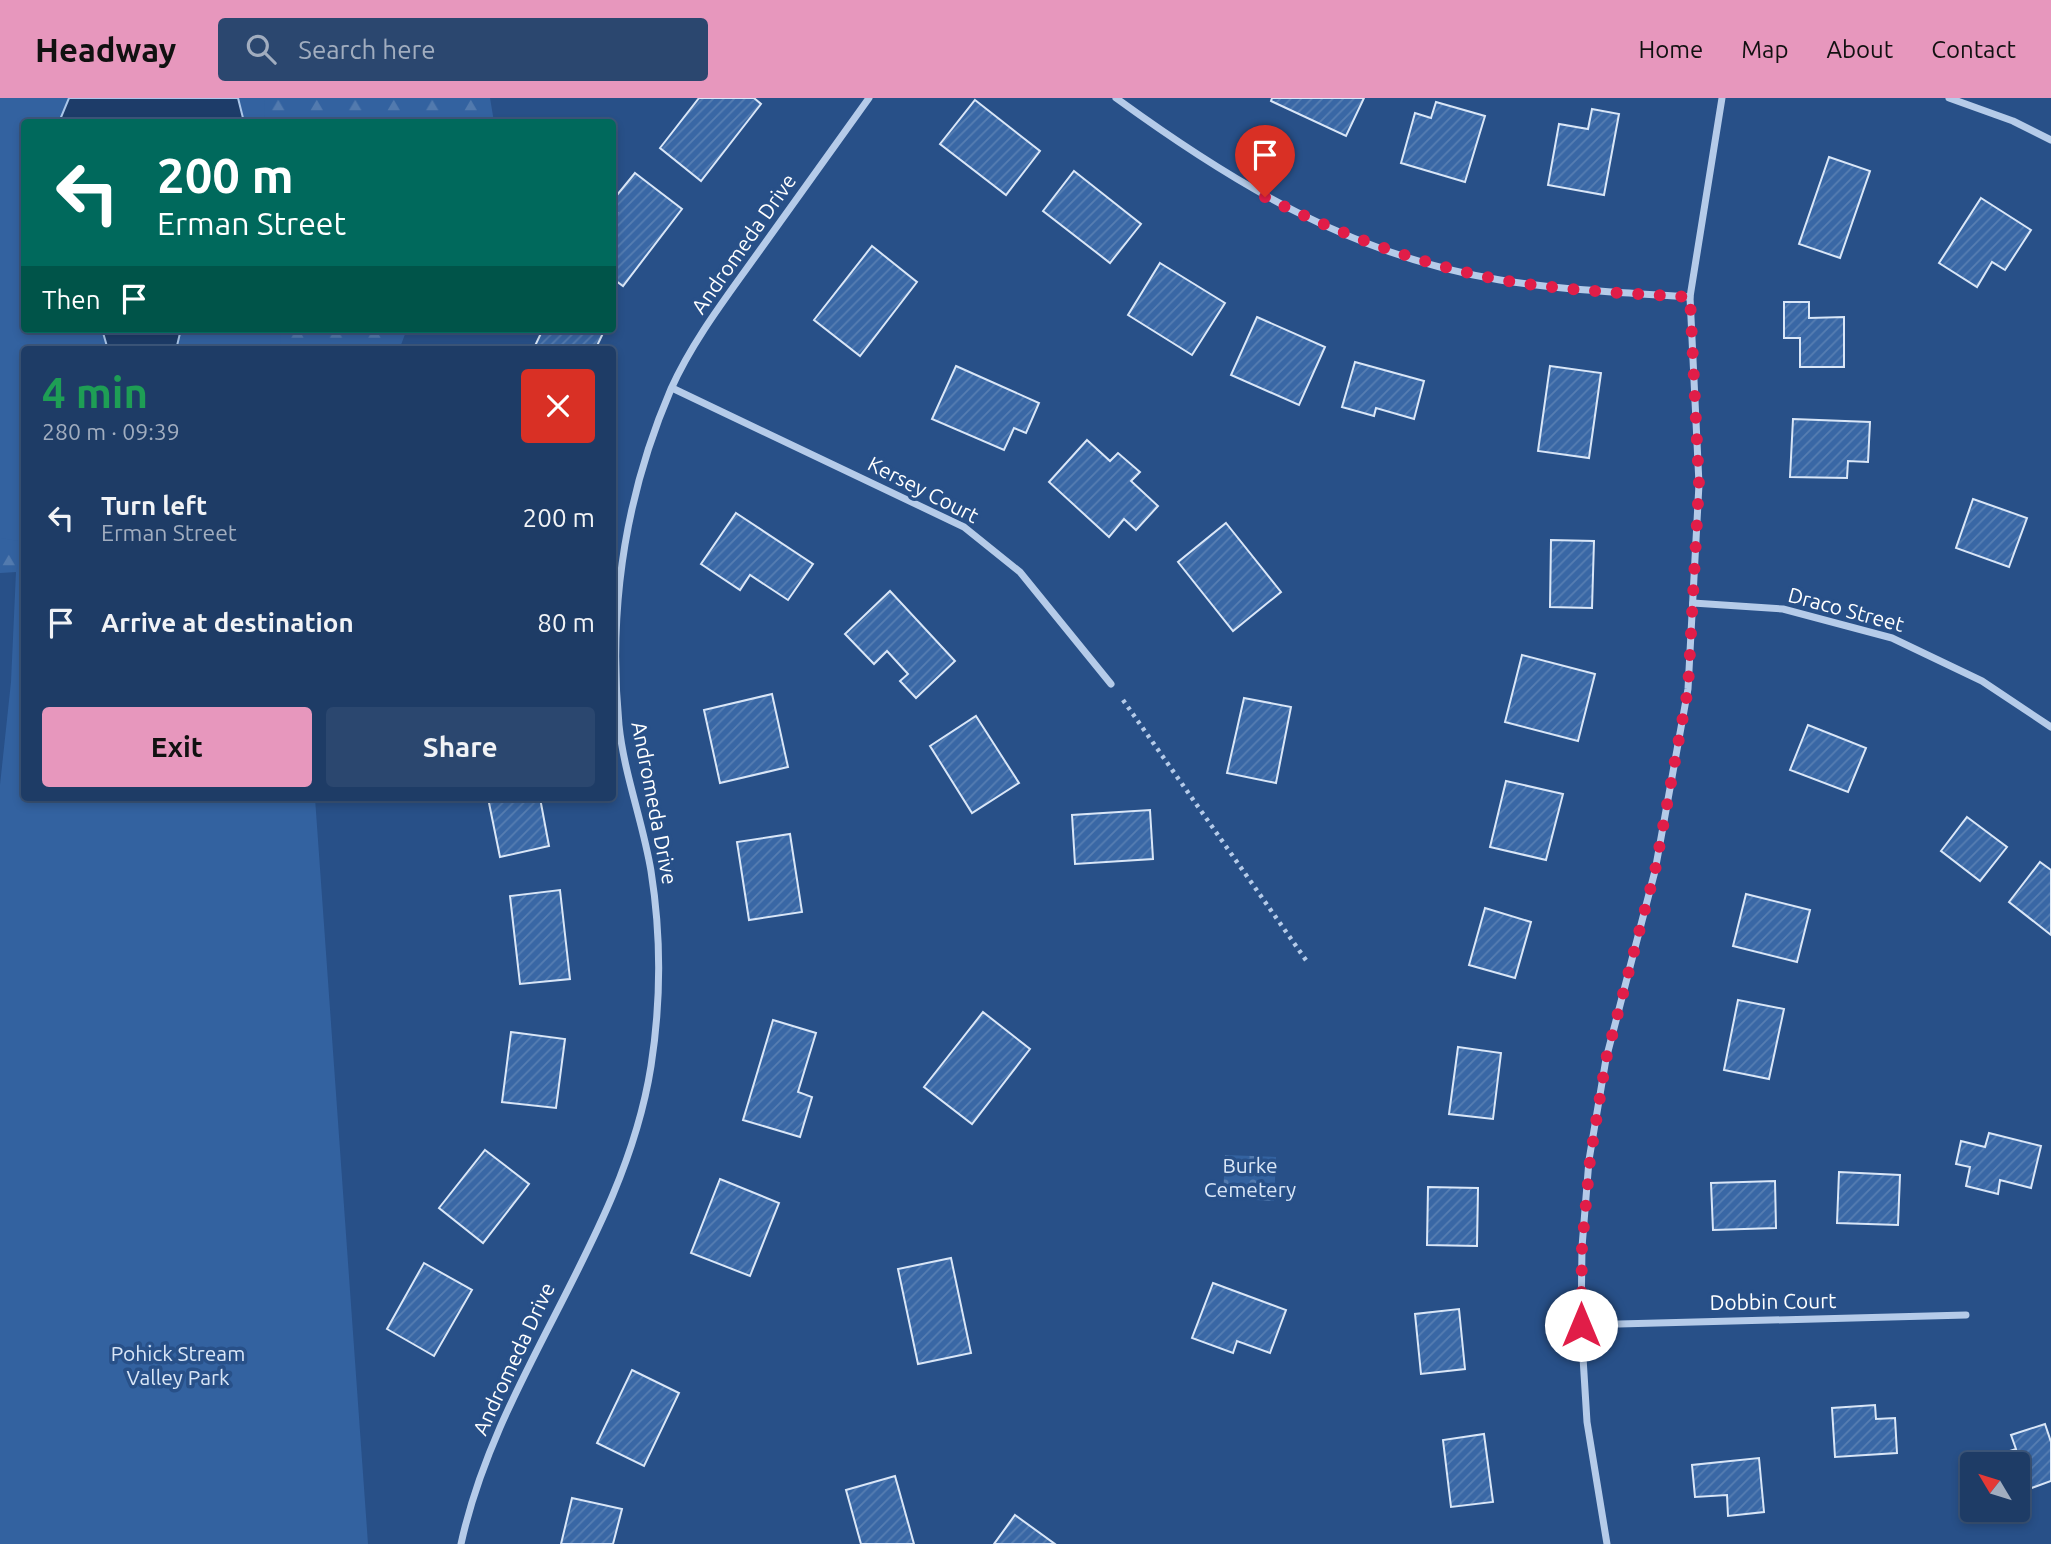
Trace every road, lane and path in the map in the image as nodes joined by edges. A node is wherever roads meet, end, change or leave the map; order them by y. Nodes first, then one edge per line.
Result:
1 (869, 98) edge
2 (1116, 98) edge
3 (1722, 98) edge
4 (1949, 98) edge
5 (2051, 140) edge
6 (1690, 297) junction
7 (672, 388) junction
8 (1693, 603) junction
9 (616, 612) edge
10 (616, 666) edge
11 (1111, 684) joint
12 (2051, 727) edge
13 (1308, 963) dead end
14 (1966, 1315) dead end
15 (1581, 1325) junction
16 (461, 1544) edge
17 (1607, 1544) edge

1 - 7 street, Andromeda Drive
2 - 6 street
3 - 6 street
4 - 5 street
6 - 8 street
7 - 9 street, Andromeda Drive
7 - 11 street, Kersey Court
8 - 12 street, Draco Street
8 - 15 street
10 - 16 street, Andromeda Drive
11 - 13 path
14 - 15 street, Dobbin Court
15 - 17 street

